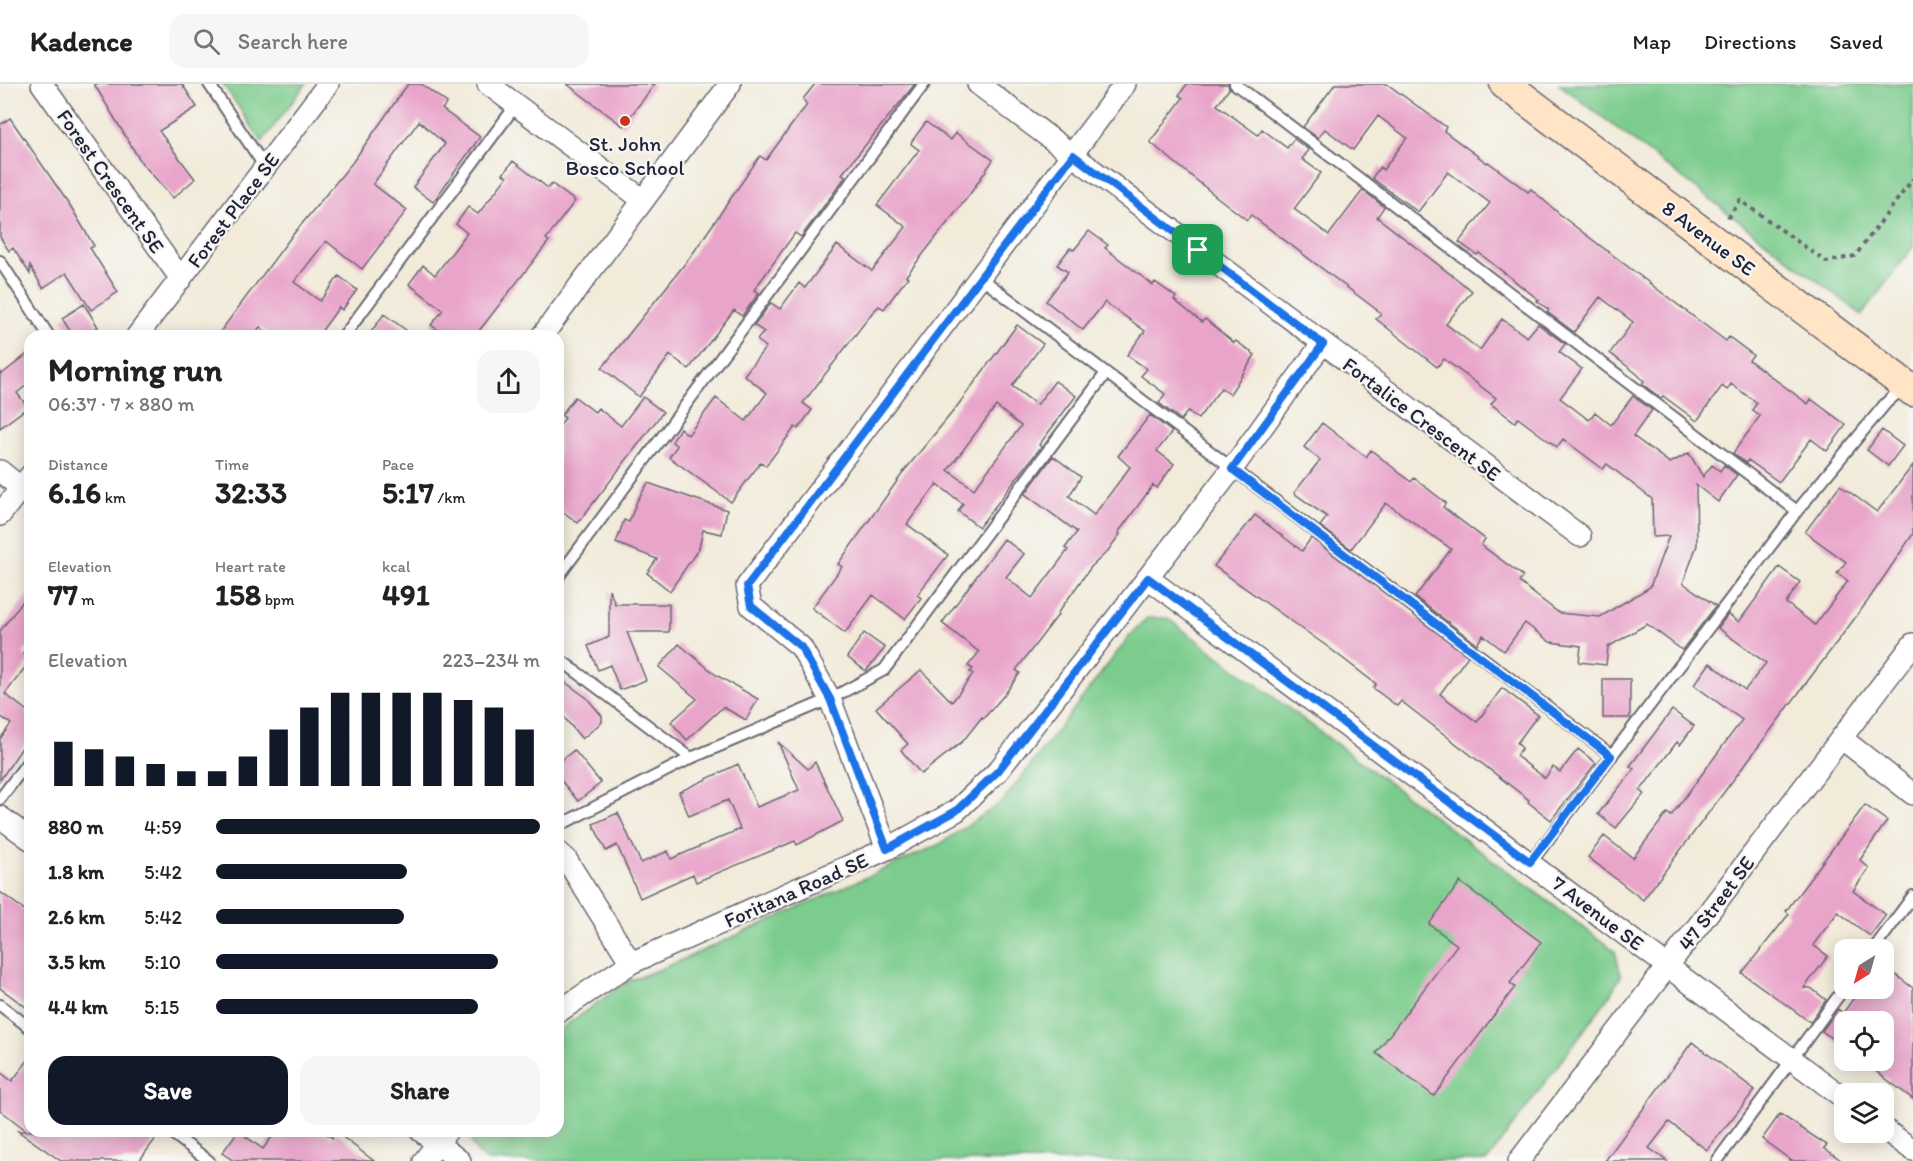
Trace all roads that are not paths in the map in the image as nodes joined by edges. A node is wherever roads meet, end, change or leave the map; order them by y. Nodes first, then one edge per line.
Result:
1 (42, 84) edge
2 (209, 84) edge
3 (328, 84) edge
4 (488, 84) edge
5 (730, 84) edge
6 (924, 84) edge
7 (978, 84) edge
8 (1125, 84) edge
9 (1235, 84) edge
10 (1505, 84) edge
11 (516, 105) junction
12 (1073, 155) junction
13 (266, 167) junction
14 (643, 200) junction
15 (0, 261) edge
16 (981, 278) junction
17 (181, 279) junction
18 (45, 330) edge
19 (142, 330) edge
20 (348, 330) edge
21 (546, 330) edge
22 (1323, 344) junction
23 (1106, 373) junction
24 (1909, 388) edge
25 (1232, 469) junction
26 (0, 471) edge
27 (24, 482) edge
28 (24, 483) edge
29 (1797, 511) junction
30 (0, 515) edge
31 (1580, 536) dead end
32 (564, 569) edge
33 (1148, 578) junction
34 (1913, 644) edge
35 (564, 663) edge
36 (830, 699) junction
37 (1841, 738) junction
38 (1611, 756) junction
39 (691, 758) junction
40 (24, 767) edge
41 (1913, 794) edge
42 (0, 799) edge
43 (0, 817) edge
44 (564, 823) edge
45 (24, 835) edge
46 (887, 849) junction
47 (564, 857) edge
48 (1530, 862) junction
49 (1913, 896) edge
50 (1881, 939) edge
51 (631, 963) junction
52 (1667, 966) junction
53 (1836, 999) edge
54 (0, 1005) edge
55 (564, 1008) edge
56 (24, 1023) edge
57 (1792, 1059) junction
58 (1834, 1091) edge
59 (1894, 1136) edge
60 (177, 1137) edge
61 (434, 1137) edge
62 (437, 1137) edge
63 (1913, 1150) edge
64 (209, 1161) edge
65 (424, 1161) edge
66 (460, 1161) edge
67 (1518, 1161) edge
68 (1716, 1161) edge

1 - 17 street, Forest Crescent SE
2 - 13 lane
3 - 13 street, Forest Place SE
4 - 11 street
5 - 14 street
6 - 32 lane
7 - 12 street, Fortalice Crescent SE
8 - 12 street
9 - 29 lane
10 - 24 street, 8 Avenue SE
11 - 14 street
11 - 20 lane
12 - 16 street
12 - 22 street, Fortalice Crescent SE
13 - 17 street, Forest Place SE
14 - 21 street
15 - 18 lane
16 - 23 lane
16 - 36 street
17 - 19 street, Forest Place SE
22 - 25 street, Foritana Road SE
22 - 31 street, Fortalice Crescent SE
23 - 25 lane
23 - 36 lane
24 - 29 lane
25 - 33 street, Foritana Road SE
25 - 38 lane
26 - 27 street
28 - 30 street
29 - 38 lane
33 - 46 street, Foritana Road SE
33 - 48 street, 7 Avenue SE
34 - 37 street, 47 Street SE
35 - 39 lane
36 - 39 lane
36 - 46 street
37 - 41 street
37 - 52 street, 47 Street SE
38 - 48 lane
39 - 44 lane
40 - 42 lane
43 - 45 street
46 - 51 street, Foritana Road SE
47 - 51 street
48 - 52 street, 7 Avenue SE
49 - 50 lane
51 - 55 street, Foritana Road SE
52 - 57 street, 7 Avenue SE
52 - 67 street, 47 Street SE
53 - 57 lane
54 - 56 lane
57 - 58 street, 7 Avenue SE
57 - 68 lane
59 - 63 street
60 - 64 lane
61 - 65 street
62 - 66 street

